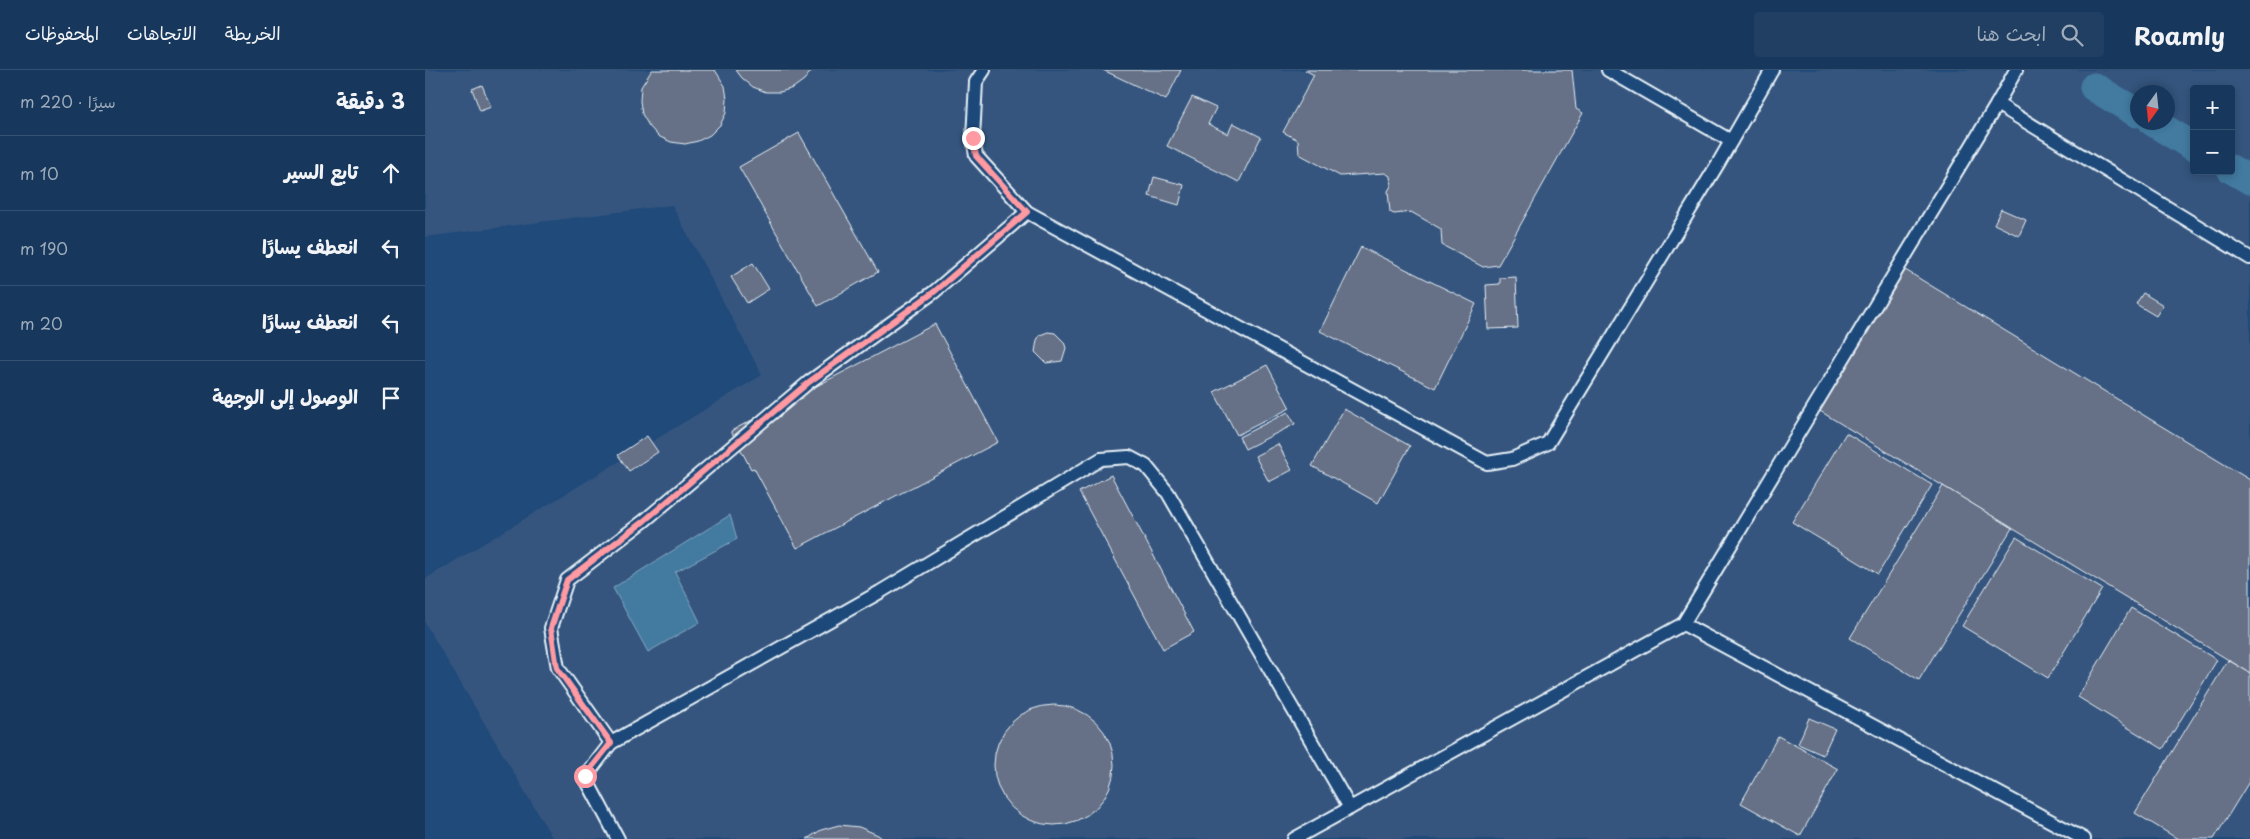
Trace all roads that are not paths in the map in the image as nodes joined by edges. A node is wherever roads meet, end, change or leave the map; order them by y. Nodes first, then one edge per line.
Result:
1 (984, 70) edge
2 (1608, 70) edge
3 (1772, 70) edge
4 (2016, 70) edge
5 (1997, 104) junction
6 (1731, 141) junction
7 (1027, 212) junction
8 (2250, 258) edge
9 (1683, 624) junction
10 (611, 743) junction
11 (1350, 808) junction
12 (618, 839) edge
13 (1294, 839) edge
14 (2084, 839) edge

1 - 7 lane
2 - 6 lane
3 - 6 lane
4 - 5 lane
5 - 8 lane
5 - 9 lane
6 - 7 lane
7 - 10 lane
9 - 11 lane
9 - 14 lane
10 - 11 lane
10 - 12 lane
11 - 13 lane

